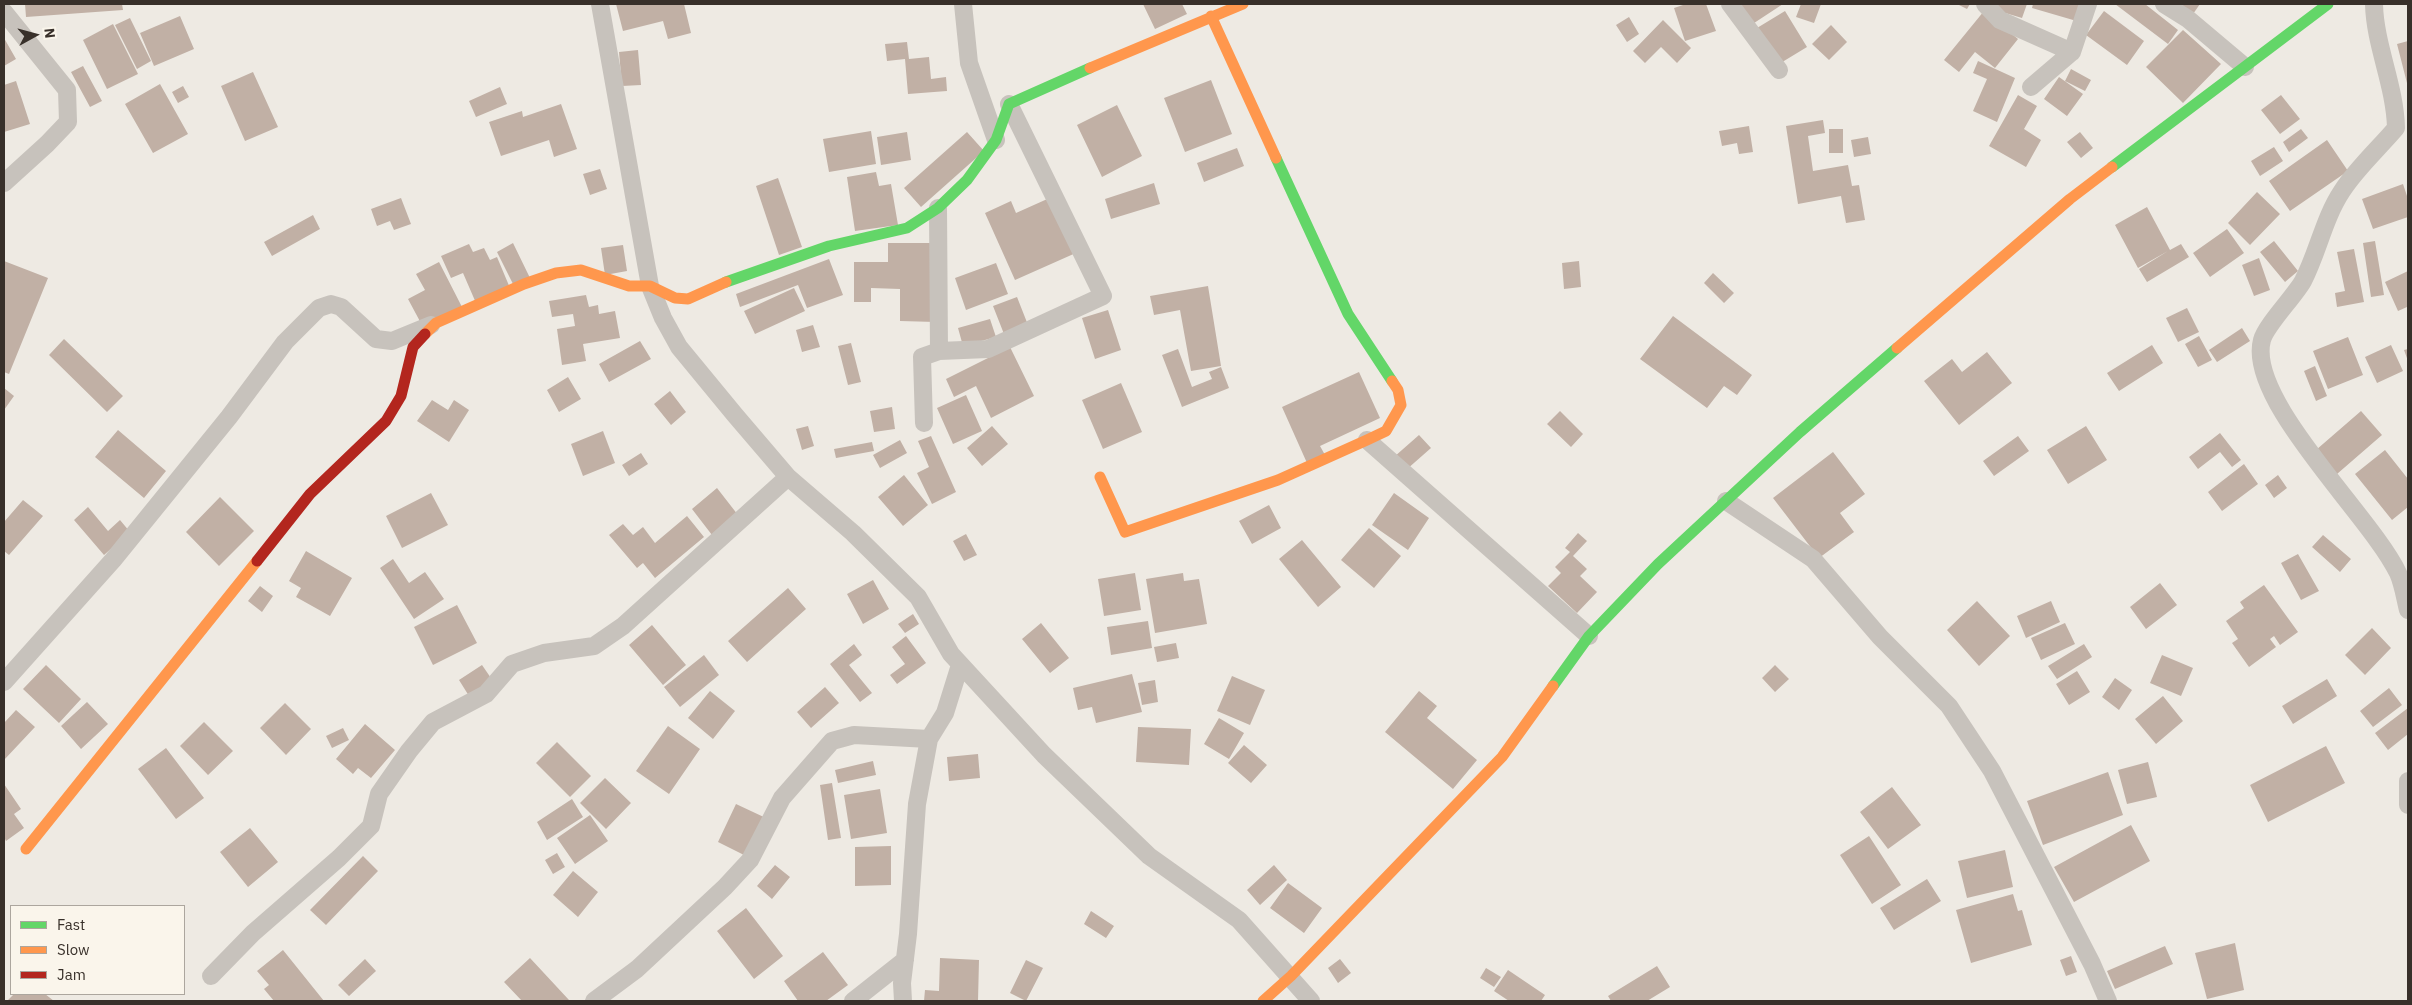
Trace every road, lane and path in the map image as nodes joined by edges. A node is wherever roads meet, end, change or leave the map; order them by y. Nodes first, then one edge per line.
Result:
1 (600, 4) edge
2 (963, 4) edge
3 (1243, 4) edge
4 (1730, 4) edge
5 (1985, 4) edge
6 (2088, 4) edge
7 (2164, 4) edge
8 (2328, 4) edge
9 (2374, 4) edge
10 (4, 12) edge
11 (1211, 16) junction
12 (2072, 52) junction
13 (2246, 67) junction
14 (1779, 70) dead end
15 (2031, 87) dead end
16 (1009, 104) junction
17 (996, 140) junction
18 (4, 183) edge
19 (938, 208) junction
20 (650, 286) junction
21 (436, 322) junction
22 (939, 351) junction
23 (924, 423) dead end
24 (1367, 440) junction
25 (788, 477) junction
26 (1100, 477) dead end
27 (1726, 501) junction
28 (2408, 610) edge
29 (1589, 636) junction
30 (960, 665) junction
31 (4, 682) edge
32 (929, 738) junction
33 (2408, 781) edge
34 (2408, 805) edge
35 (26, 849) dead end
36 (905, 960) junction
37 (211, 976) dead end
38 (1291, 976) junction
39 (594, 1001) edge
40 (853, 1001) edge
41 (903, 1001) edge
42 (1263, 1001) edge
43 (1311, 1001) edge
44 (2108, 1001) edge

1 - 20 street
2 - 17 street
3 - 11 street
4 - 14 street
5 - 12 street
6 - 12 street
7 - 13 street
8 - 13 street
9 - 28 street
10 - 18 street
11 - 16 street
11 - 24 street
12 - 15 street
13 - 27 street
16 - 17 street
16 - 22 street
17 - 19 street
19 - 20 street
19 - 22 street
20 - 21 street
20 - 25 street
21 - 31 street
21 - 35 street
22 - 23 street
24 - 26 street
24 - 29 street
25 - 30 street
25 - 37 street
27 - 29 street
27 - 44 street
29 - 38 street
30 - 32 street
30 - 38 street
32 - 36 street
32 - 39 street
33 - 34 street
36 - 40 street
36 - 41 street
38 - 42 street
38 - 43 street

